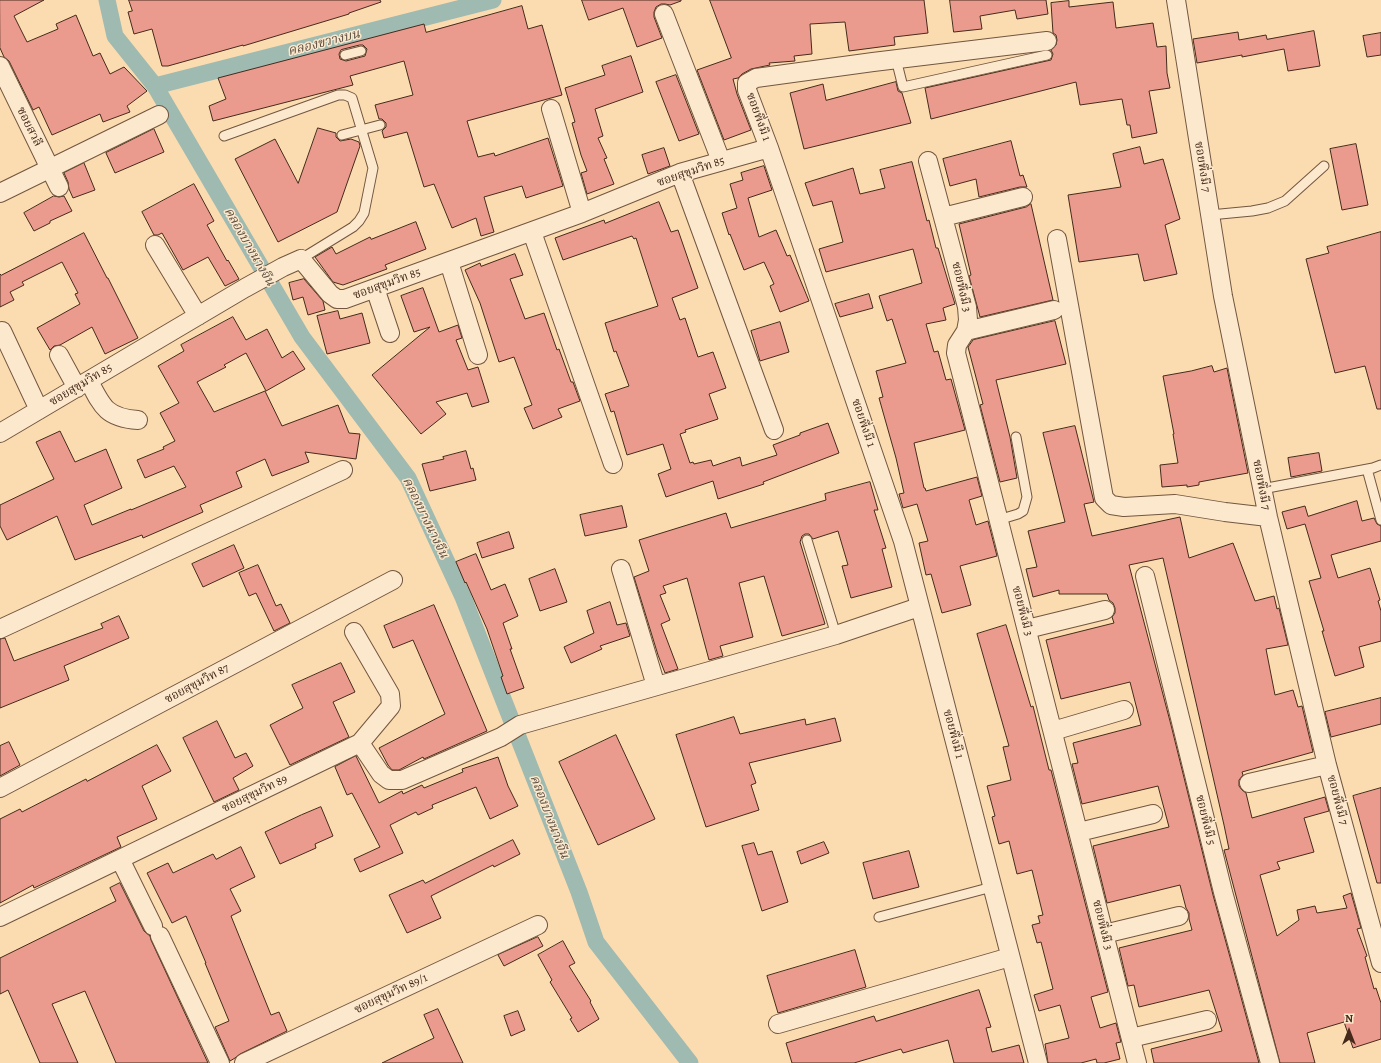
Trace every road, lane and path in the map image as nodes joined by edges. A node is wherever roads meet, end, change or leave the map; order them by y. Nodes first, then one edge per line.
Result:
1 (1176, 0) edge
2 (664, 14) dead end
3 (1047, 48) joint
4 (361, 51) dead end
5 (345, 55) dead end
6 (896, 59) junction
7 (0, 66) edge
8 (551, 109) dead end
9 (159, 115) dead end
10 (380, 125) dead end
11 (363, 130) junction
12 (342, 135) dead end
13 (224, 136) dead end
14 (770, 148) junction
15 (721, 161) junction
16 (928, 161) dead end
17 (1324, 166) dead end
18 (49, 168) junction
19 (680, 173) junction
20 (59, 187) dead end
21 (0, 193) edge
22 (1023, 197) dead end
23 (582, 213) junction
24 (1210, 215) junction
25 (943, 217) junction
26 (532, 232) junction
27 (1057, 239) dead end
28 (155, 246) dead end
29 (301, 259) junction
30 (449, 262) junction
31 (375, 288) junction
32 (1054, 310) dead end
33 (198, 316) junction
34 (2, 331) dead end
35 (966, 331) junction
36 (390, 333) dead end
37 (59, 355) dead end
38 (478, 355) dead end
39 (83, 384) junction
40 (39, 410) junction
41 (138, 420) dead end
42 (774, 430) dead end
43 (0, 433) edge
44 (1016, 437) dead end
45 (613, 464) dead end
46 (1381, 465) edge
47 (343, 470) dead end
48 (1367, 470) junction
49 (1262, 489) junction
50 (1268, 517) junction
51 (998, 520) junction
52 (1381, 520) edge
53 (807, 540) dead end
54 (621, 569) dead end
55 (1145, 576) dead end
56 (393, 580) dead end
57 (919, 607) junction
58 (1105, 610) dead end
59 (0, 629) edge
60 (1027, 629) junction
61 (354, 632) dead end
62 (836, 635) junction
63 (656, 686) junction
64 (1124, 710) dead end
65 (1053, 731) junction
66 (360, 743) junction
67 (1328, 765) junction
68 (1249, 783) dead end
69 (0, 788) edge
70 (1153, 814) dead end
71 (1078, 832) junction
72 (120, 859) junction
73 (992, 887) junction
74 (1179, 916) dead end
75 (0, 917) edge
76 (879, 917) dead end
77 (538, 925) dead end
78 (1104, 934) junction
79 (1010, 957) junction
80 (1381, 963) edge
81 (1207, 1020) dead end
82 (778, 1024) dead end
83 (1131, 1038) junction
84 (220, 1063) edge
85 (244, 1063) edge
86 (1038, 1063) edge
87 (1137, 1063) edge
88 (1270, 1063) edge

1 - 24 street, ซอยพึ่งมี 7
2 - 15 street
3 - 6 street, ซอยพึ่งมี 1
3 - 6 lane
4 - 5 lane
6 - 14 street, ซอยพึ่งมี 1
7 - 18 street, ซอยสวลี
8 - 23 street
9 - 18 street
10 - 11 lane
11 - 12 lane
11 - 13 lane
11 - 29 lane
14 - 15 street, ซอยสุขุมวิท 85
14 - 57 street, ซอยพึ่งมี 1
15 - 19 street, ซอยสุขุมวิท 85
16 - 25 street, ซอยพึ่งมี 3
17 - 24 lane
18 - 20 street, ซอยสวลี
18 - 21 street
19 - 23 street, ซอยสุขุมวิท 85
19 - 42 street
22 - 25 street
23 - 26 street, ซอยสุขุมวิท 85
24 - 49 street, ซอยพึ่งมี 7
25 - 35 street, ซอยพึ่งมี 3
26 - 30 street, ซอยสุขุมวิท 85
26 - 45 street
27 - 50 street
28 - 33 street
29 - 31 street, ซอยสุขุมวิท 85
29 - 33 street, ซอยสุขุมวิท 85
30 - 31 street, ซอยสุขุมวิท 85
30 - 38 street
31 - 36 street
32 - 35 street
33 - 39 street, ซอยสุขุมวิท 85
34 - 40 street
35 - 51 street, ซอยพึ่งมี 3
37 - 39 street
39 - 40 street, ซอยสุขุมวิท 85
39 - 41 street
40 - 43 street, ซอยสุขุมวิท 85
44 - 51 lane
46 - 48 lane
47 - 59 street
48 - 49 lane
48 - 52 lane
49 - 50 street, ซอยพึ่งมี 7
50 - 67 street, ซอยพึ่งมี 7
51 - 60 street, ซอยพึ่งมี 3
53 - 62 lane
54 - 63 street
55 - 88 street, ซอยพึ่งมี 5
56 - 69 street, ซอยสุขุมวิท 87
57 - 62 street
57 - 73 street, ซอยพึ่งมี 1
58 - 60 street
60 - 65 street, ซอยพึ่งมี 3
61 - 66 street
62 - 63 street
63 - 66 street
64 - 65 street
65 - 71 street, ซอยพึ่งมี 3
66 - 72 street, ซอยสุขุมวิท 89
67 - 68 street
67 - 80 street, ซอยพึ่งมี 7
70 - 71 street
71 - 78 street, ซอยพึ่งมี 3
72 - 75 street, ซอยสุขุมวิท 89
72 - 84 street
73 - 76 lane
73 - 79 street, ซอยพึ่งมี 1
74 - 78 street
77 - 85 street, ซอยสุขุมวิท 89/1
78 - 83 street, ซอยพึ่งมี 3
79 - 82 street
79 - 86 street, ซอยพึ่งมี 1
81 - 83 street
83 - 87 street, ซอยพึ่งมี 3

